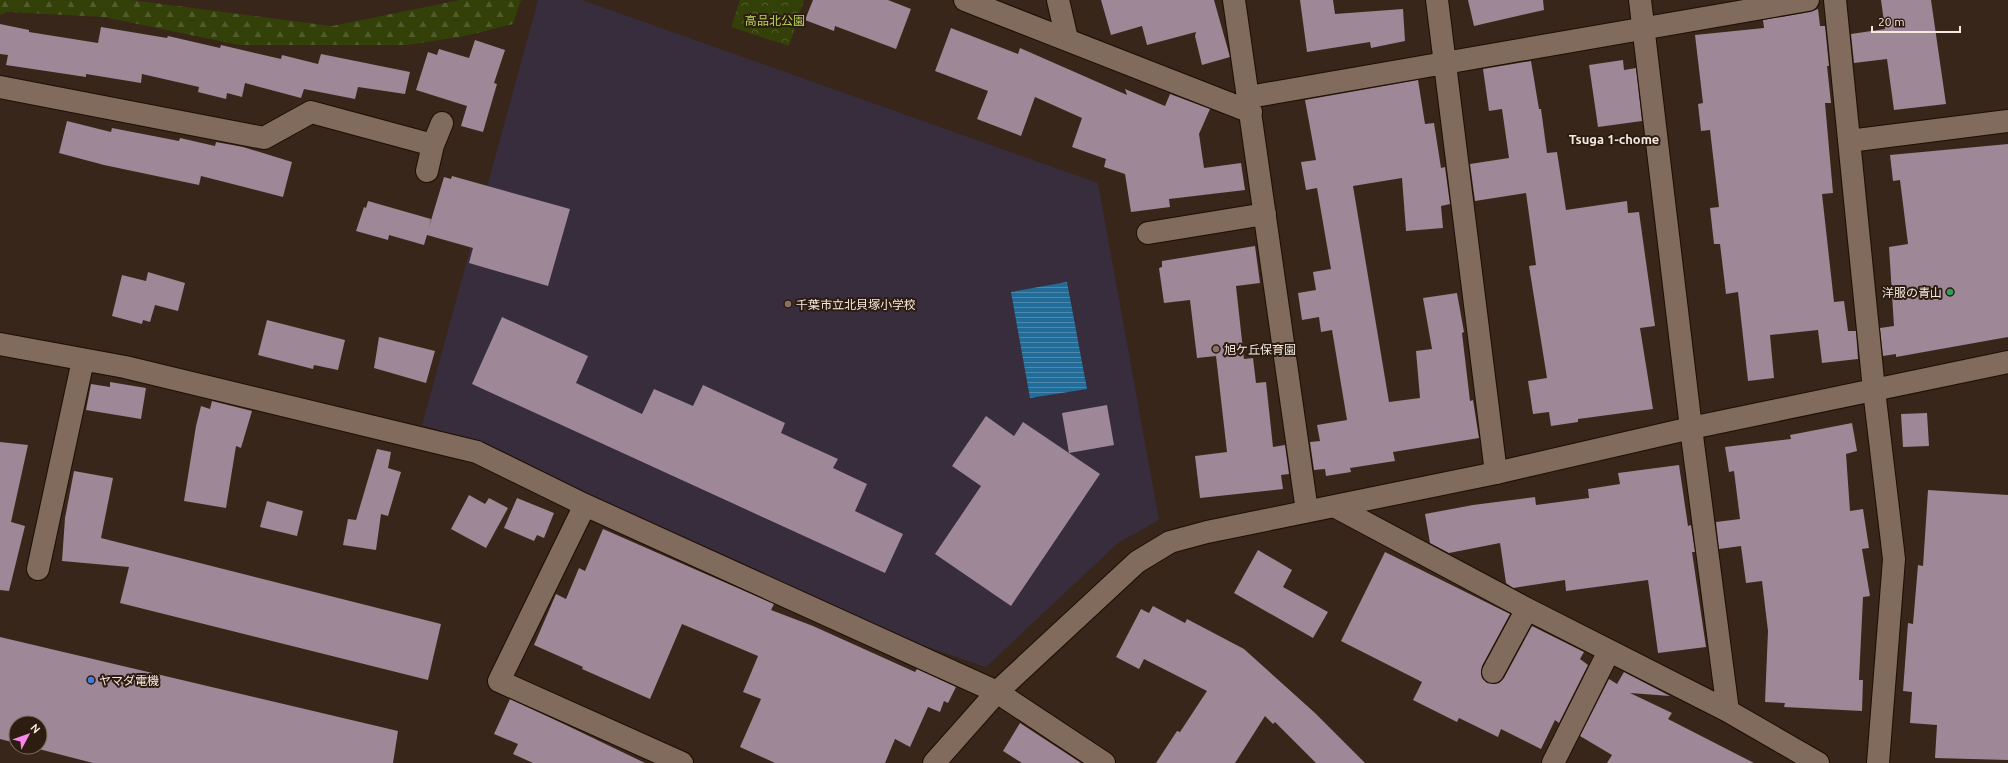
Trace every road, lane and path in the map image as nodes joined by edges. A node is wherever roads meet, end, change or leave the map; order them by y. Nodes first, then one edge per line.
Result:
1 (965, 0) edge
2 (1058, 0) edge
3 (1234, 0) edge
4 (1437, 0) edge
5 (1640, 0) edge
6 (1808, 0) edge
7 (1835, 0) edge
8 (1644, 29) junction
9 (1067, 39) junction
10 (1445, 63) junction
11 (0, 87) edge
12 (1250, 105) junction
13 (2008, 121) edge
14 (442, 123) dead end
15 (1849, 141) junction
16 (433, 145) junction
17 (427, 171) dead end
18 (1265, 214) junction
19 (1148, 233) dead end
20 (0, 344) edge
21 (83, 360) junction
22 (2008, 362) edge
23 (1874, 390) junction
24 (1691, 428) junction
25 (1496, 473) junction
26 (585, 505) junction
27 (1336, 506) junction
28 (1307, 511) junction
29 (38, 569) dead end
30 (1527, 609) junction
31 (1609, 651) junction
32 (1493, 672) dead end
33 (996, 692) junction
34 (1728, 711) junction
35 (682, 763) edge
36 (934, 763) edge
37 (1104, 763) edge
38 (1553, 763) edge
39 (1818, 763) edge
40 (1878, 763) edge

1 - 9 street
2 - 9 street
3 - 12 street
4 - 10 street
5 - 8 street
6 - 8 street
7 - 15 street
8 - 10 street
8 - 24 street
9 - 12 street
10 - 12 street
10 - 25 street
11 - 16 street
12 - 18 street
13 - 15 street
14 - 16 street
15 - 23 street
16 - 17 street
18 - 19 street
18 - 28 street
20 - 21 street
21 - 26 street
21 - 29 street
22 - 23 street
23 - 24 street
23 - 40 street
24 - 25 street
24 - 34 street
25 - 27 street
26 - 33 street
26 - 35 street
27 - 28 street
27 - 30 street
28 - 33 street
30 - 31 street
30 - 32 street
31 - 34 street
31 - 38 street
33 - 36 street
33 - 37 street
34 - 39 street

